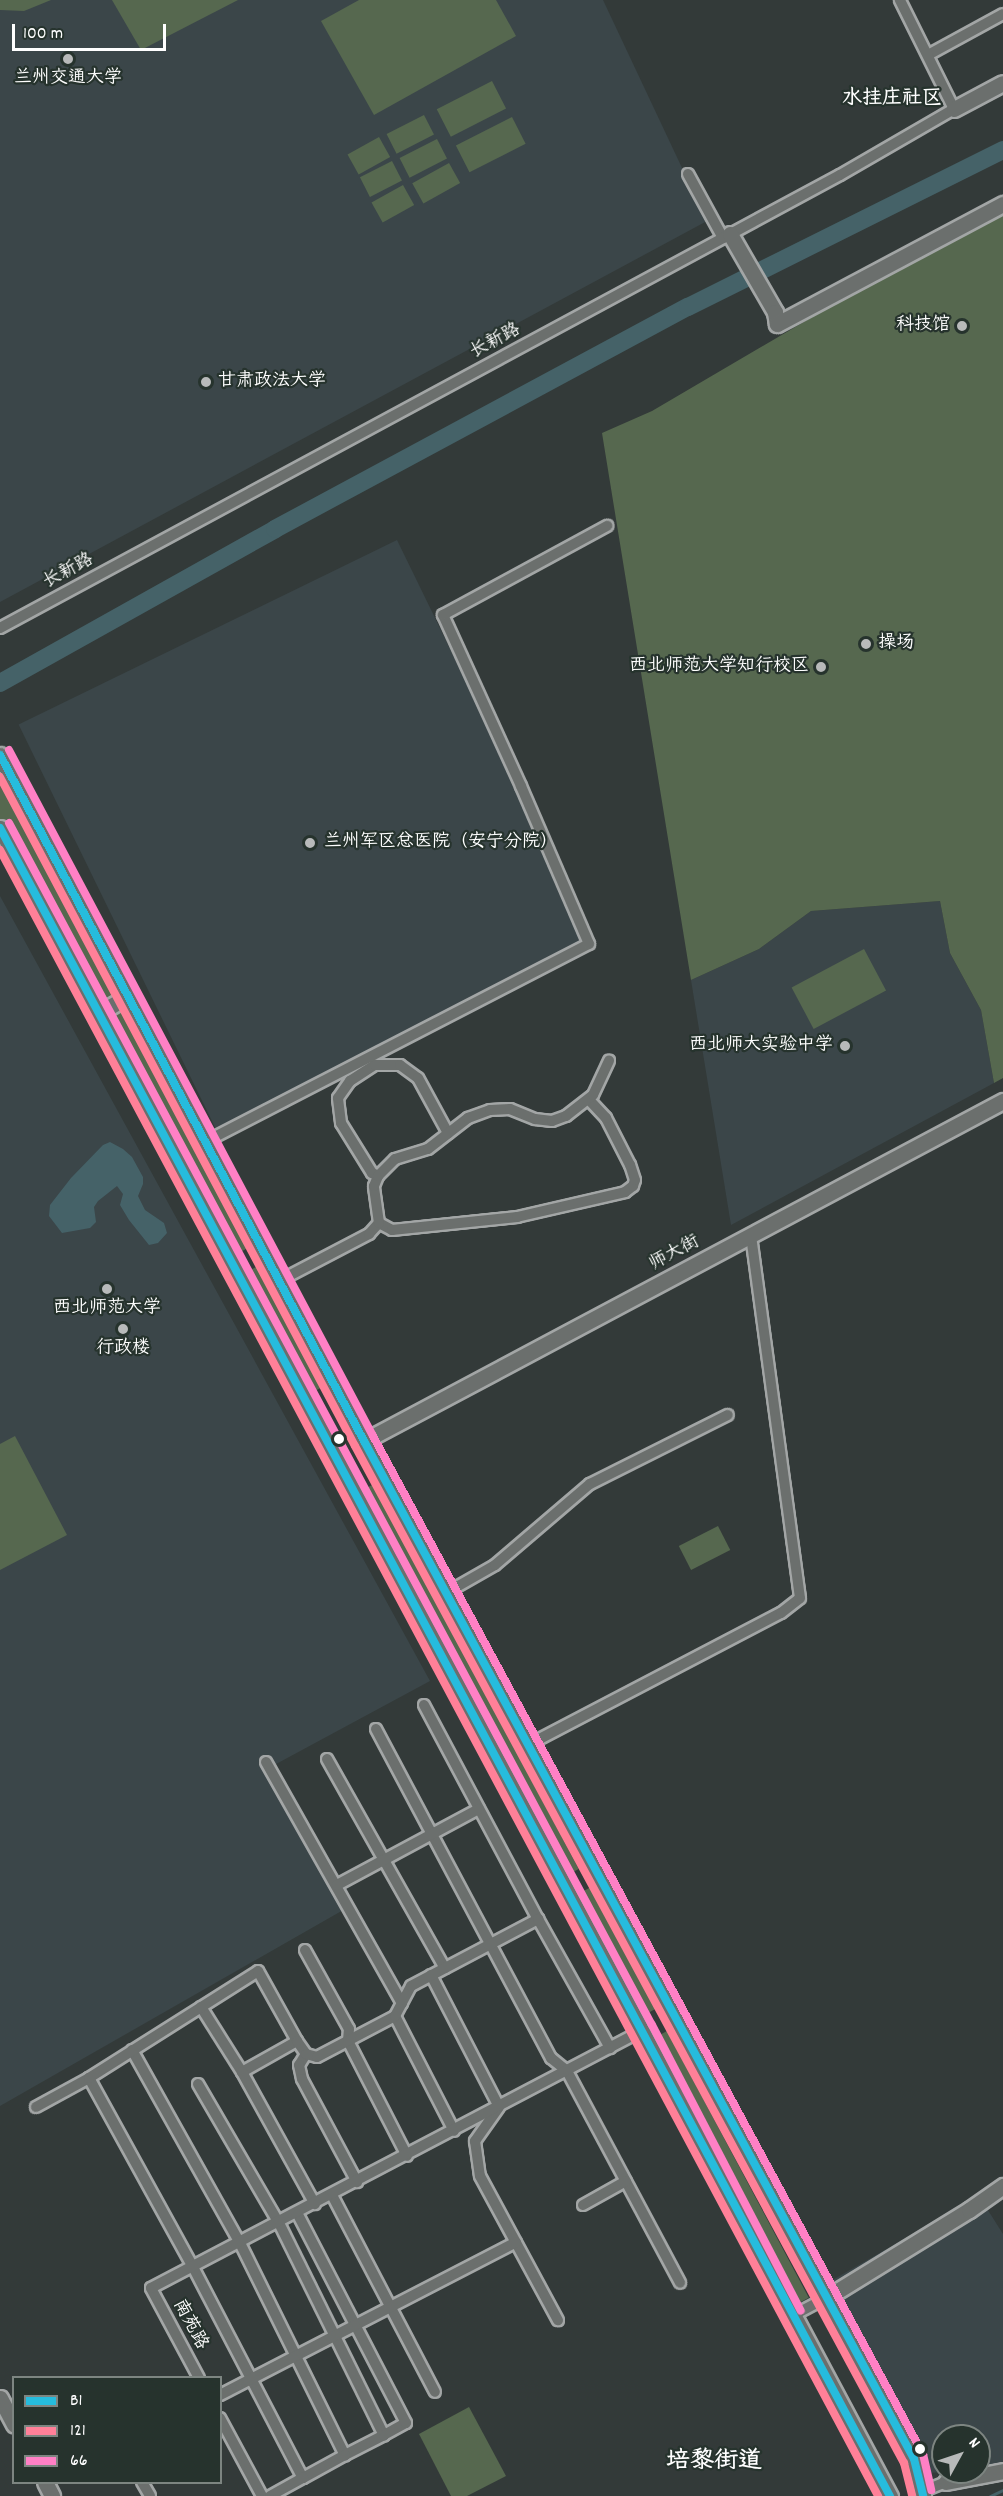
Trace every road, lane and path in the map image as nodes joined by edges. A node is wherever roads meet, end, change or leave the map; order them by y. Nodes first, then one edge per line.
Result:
1 (900, 0) edge
2 (1003, 14) edge
3 (928, 55) junction
4 (1003, 83) edge
5 (954, 109) junction
6 (688, 174) dead end
7 (1003, 204) edge
8 (727, 236) junction
9 (607, 526) dead end
10 (0, 628) edge
11 (0, 755) edge
12 (0, 828) edge
13 (128, 996) junction
14 (99, 1013) junction
15 (609, 1060) dead end
16 (589, 1100) junction
17 (1003, 1101) edge
18 (448, 1133) junction
19 (205, 1142) junction
20 (378, 1176) junction
21 (379, 1223) junction
22 (751, 1236) junction
23 (279, 1281) junction
24 (728, 1415) dead end
25 (364, 1441) junction
26 (446, 1593) junction
27 (424, 1705) dead end
28 (376, 1729) dead end
29 (528, 1745) junction
30 (327, 1759) dead end
31 (266, 1762) dead end
32 (479, 1809) junction
33 (432, 1834) junction
34 (385, 1860) junction
35 (337, 1885) junction
36 (538, 1919) junction
37 (491, 1944) junction
38 (305, 1950) dead end
39 (446, 1968) junction
40 (431, 1975) junction
41 (402, 2003) junction
42 (201, 2007) junction
43 (395, 2016) junction
44 (643, 2030) junction
45 (297, 2041) junction
46 (348, 2041) junction
47 (610, 2048) junction
48 (132, 2050) junction
49 (306, 2054) junction
50 (567, 2071) junction
51 (242, 2072) junction
52 (89, 2078) junction
53 (198, 2084) dead end
54 (36, 2107) dead end
55 (499, 2107) junction
56 (454, 2131) junction
57 (407, 2156) junction
58 (626, 2181) junction
59 (357, 2182) junction
60 (1003, 2186) edge
61 (332, 2195) junction
62 (315, 2204) junction
63 (583, 2205) dead end
64 (297, 2213) junction
65 (279, 2223) junction
66 (516, 2242) junction
67 (240, 2243) junction
68 (193, 2267) junction
69 (680, 2283) dead end
70 (826, 2298) junction
71 (390, 2307) junction
72 (792, 2316) junction
73 (558, 2320) dead end
74 (356, 2325) junction
75 (334, 2336) junction
76 (296, 2355) junction
77 (198, 2376) edge
78 (252, 2379) junction
79 (435, 2392) dead end
80 (222, 2394) edge
81 (0, 2398) edge
82 (12, 2420) edge
83 (222, 2422) edge
84 (384, 2434) junction
85 (345, 2455) junction
86 (303, 2478) junction
87 (942, 2484) edge
88 (919, 2495) edge
89 (262, 2496) edge
90 (270, 2496) edge
91 (890, 2496) edge

1 - 3 street
2 - 3 street
3 - 5 street
4 - 5 main road
5 - 8 street, 长新路
6 - 8 street
7 - 8 main road
8 - 10 street, 长新路
9 - 19 street
11 - 13 main road
12 - 14 main road
13 - 14 main road
13 - 19 main road
14 - 44 main road
15 - 16 street
16 - 18 street
16 - 21 street
17 - 22 main road, 师大街
18 - 20 street
18 - 20 street
19 - 23 main road
20 - 21 street
21 - 23 street
22 - 25 main road, 师大街
22 - 29 street
23 - 25 main road
24 - 26 street
25 - 26 main road
26 - 29 main road
27 - 32 street
28 - 33 street
29 - 70 main road
30 - 34 street
31 - 35 street
32 - 33 street
32 - 36 street
33 - 34 street
33 - 37 street
34 - 35 street
34 - 39 street
35 - 41 street
36 - 37 street
36 - 47 street
37 - 39 street
37 - 50 street
38 - 46 street
39 - 40 street
40 - 41 street
40 - 55 street
41 - 43 street
42 - 45 street
42 - 48 street
42 - 51 street
43 - 46 street
43 - 56 street
44 - 47 street
44 - 72 main road
45 - 49 street
45 - 51 street
46 - 49 street
46 - 57 street
47 - 50 street
48 - 52 street
48 - 67 street
49 - 59 street
50 - 55 street
50 - 58 street
51 - 62 street
52 - 54 street
52 - 68 street
53 - 65 street
55 - 56 street
55 - 66 street
56 - 57 street
57 - 59 street
58 - 63 street
58 - 69 street
59 - 61 street
60 - 70 main road
61 - 62 street
61 - 71 street
62 - 64 street
64 - 65 street
64 - 74 street
65 - 67 street
65 - 75 street
66 - 71 street
66 - 73 street
67 - 68 street
67 - 76 street
68 - 77 street, 南苑路
68 - 78 street
70 - 72 street
70 - 88 main road
71 - 74 street
71 - 79 street
72 - 91 main road
74 - 75 street
74 - 84 street
75 - 76 street
75 - 84 street
76 - 78 street
76 - 85 street
78 - 80 street
78 - 86 street
81 - 82 main road
83 - 89 street
84 - 85 street
85 - 86 street
86 - 90 street
87 - 88 street

